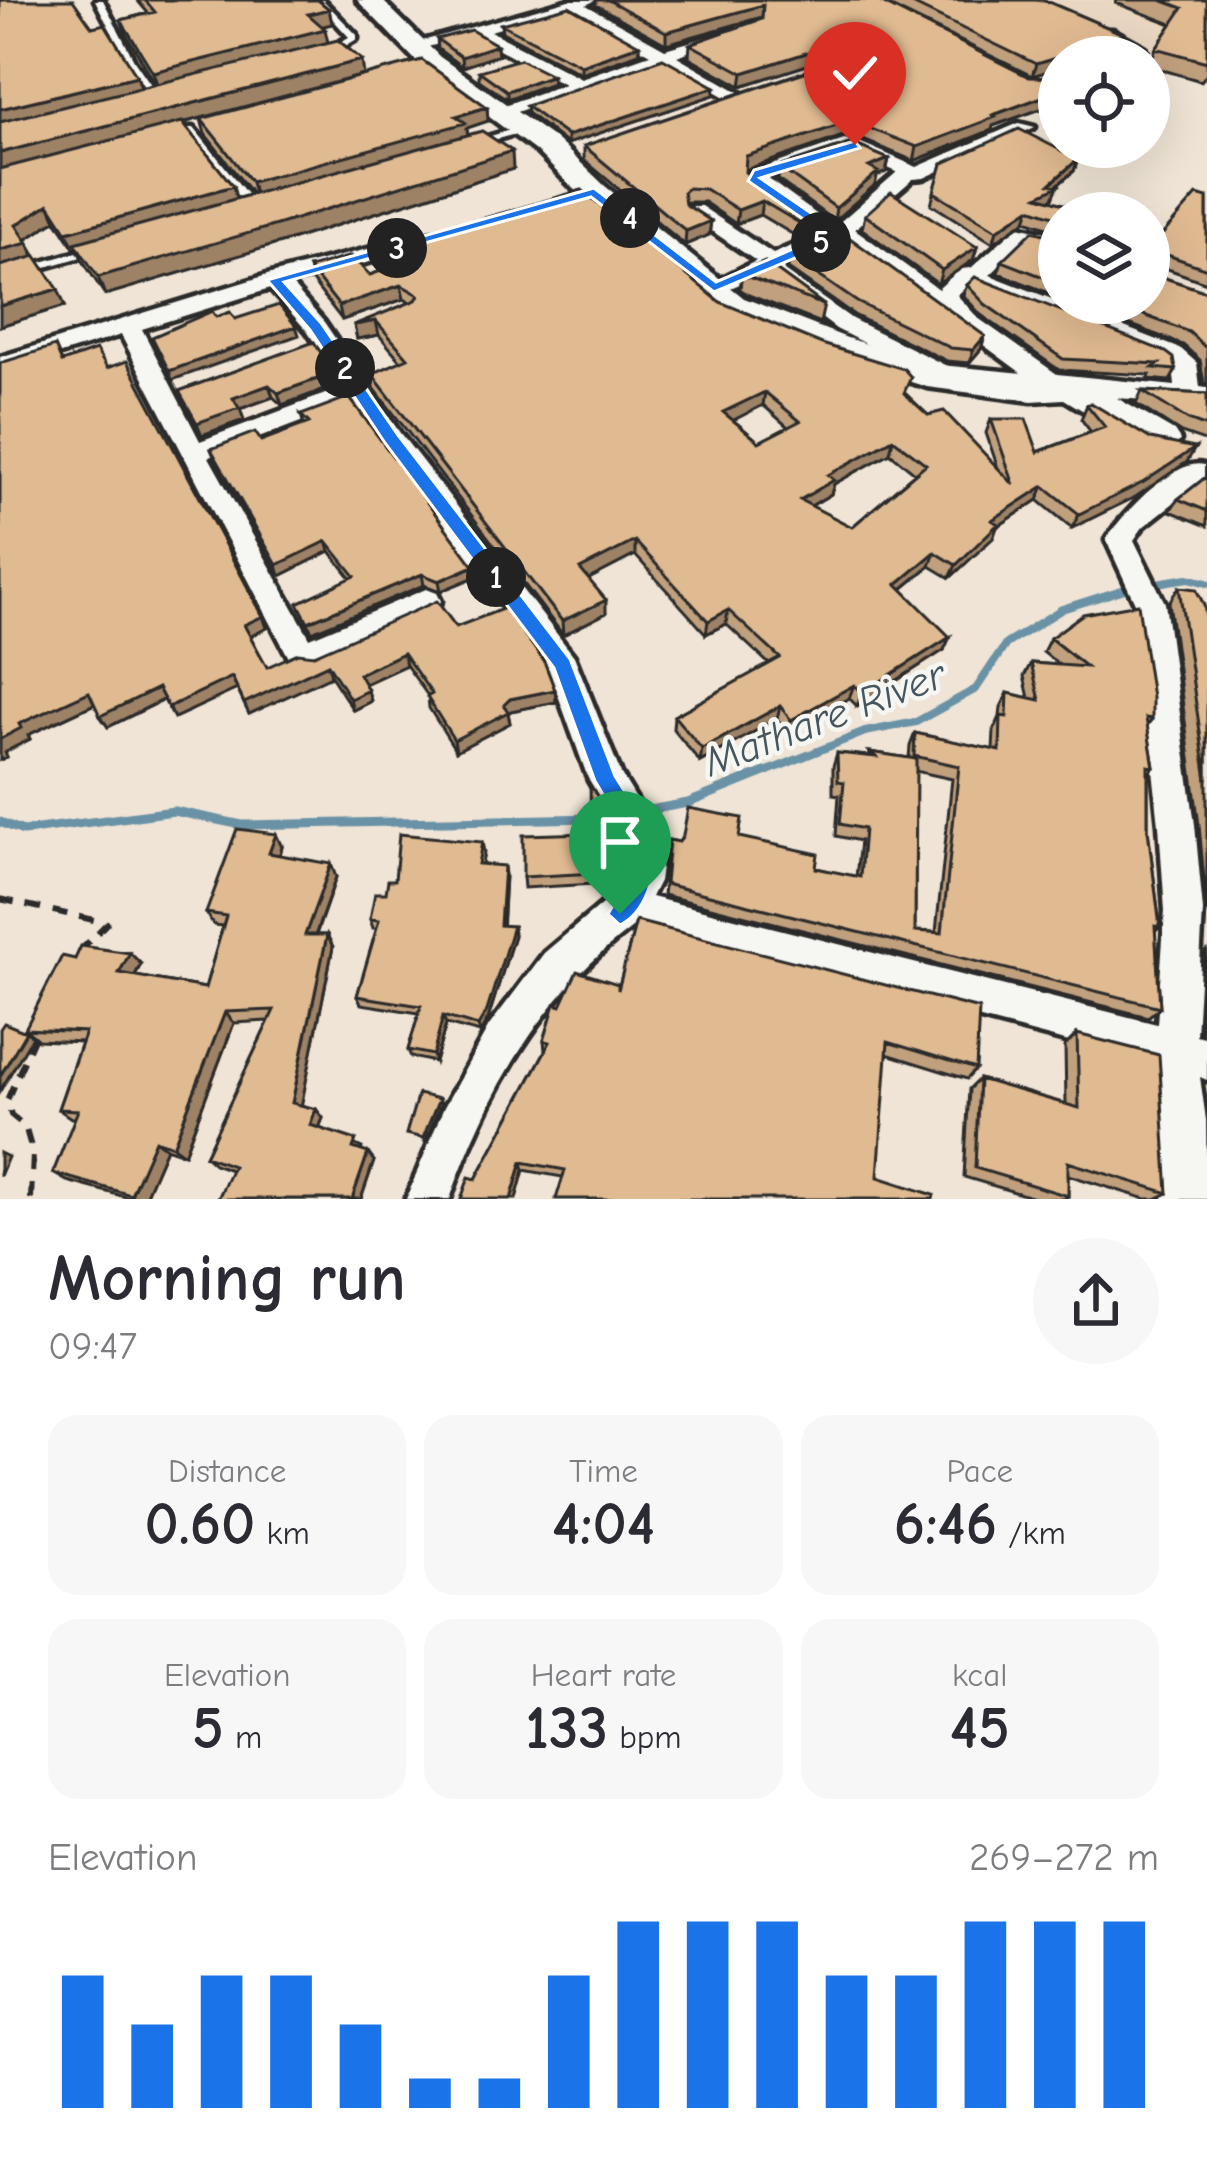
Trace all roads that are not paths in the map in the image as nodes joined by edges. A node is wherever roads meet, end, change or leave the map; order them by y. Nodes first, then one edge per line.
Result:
1 (99, 0) edge
2 (319, 0) edge
3 (369, 0) edge
4 (580, 2) edge
5 (1090, 23) edge
6 (753, 24) edge
7 (475, 29) junction
8 (1117, 36) edge
9 (321, 54) edge
10 (664, 54) junction
11 (522, 57) junction
12 (440, 65) junction
13 (498, 65) edge
14 (580, 84) junction
15 (761, 89) edge
16 (175, 90) edge
17 (154, 95) junction
18 (132, 101) edge
19 (512, 120) junction
20 (212, 124) edge
21 (1025, 127) edge
22 (191, 130) junction
23 (170, 135) edge
24 (466, 145) edge
25 (908, 173) junction
26 (272, 200) edge
27 (251, 206) junction
28 (694, 210) edge
29 (228, 212) edge
30 (467, 229) edge
31 (836, 235) junction
32 (1038, 235) edge
33 (114, 244) edge
34 (771, 262) junction
35 (968, 274) junction
36 (0, 277) edge
37 (274, 280) junction
38 (714, 288) junction
39 (970, 322) junction
40 (128, 326) junction
41 (0, 365) edge
42 (952, 378) junction
43 (1071, 387) junction
44 (361, 390) junction
45 (1198, 396) edge
46 (1160, 440) joint
47 (193, 453) junction
48 (1203, 468) edge
49 (426, 601) edge
50 (620, 907) junction
51 (1191, 1055) edge
52 (428, 1199) edge
53 (1185, 1199) edge

1 - 17 lane
2 - 9 lane
3 - 12 street
4 - 7 street
4 - 10 street
5 - 8 lane
6 - 10 street
7 - 11 street
7 - 12 street
10 - 14 street
10 - 15 street
11 - 13 street
11 - 14 street
12 - 19 street
14 - 19 street
16 - 17 lane
17 - 18 lane
19 - 24 lane
19 - 38 street
20 - 22 lane
21 - 25 street
22 - 23 lane
22 - 27 lane
25 - 31 street
25 - 31 street
26 - 27 lane
27 - 29 lane
28 - 34 street
30 - 37 street
31 - 34 street
31 - 39 street
32 - 35 street
33 - 36 lane
34 - 38 street
34 - 42 street
35 - 39 street
35 - 45 street
37 - 40 street
37 - 44 street
38 - 42 street
39 - 43 street
40 - 41 street
40 - 47 street
42 - 43 street
43 - 45 street
43 - 46 street
44 - 47 street
44 - 50 street
46 - 48 street
47 - 49 street
48 - 51 street
50 - 51 street
50 - 52 street
51 - 53 street

